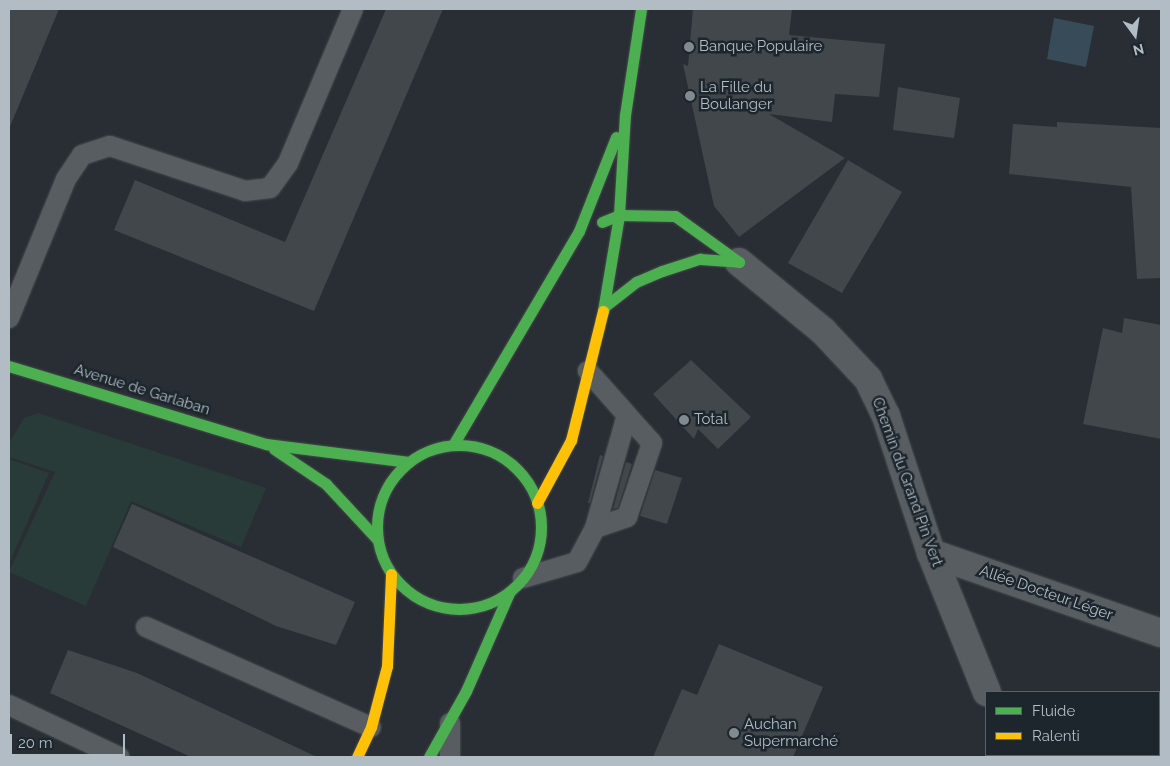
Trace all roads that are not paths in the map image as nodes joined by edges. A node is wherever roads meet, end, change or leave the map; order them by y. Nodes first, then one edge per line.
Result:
1 (354, 9) edge
2 (641, 9) edge
3 (625, 115) junction
4 (619, 215) junction
5 (578, 231) junction
6 (739, 262) junction
7 (604, 307) junction
8 (9, 318) edge
9 (9, 366) edge
10 (588, 372) junction
11 (627, 415) junction
12 (266, 444) junction
13 (452, 445) junction
14 (409, 462) junction
15 (538, 503) junction
16 (595, 528) junction
17 (377, 539) junction
18 (931, 553) junction
19 (391, 574) junction
20 (516, 584) junction
21 (146, 627) dead end
22 (1161, 632) edge
23 (987, 691) edge
24 (9, 705) edge
25 (450, 723) junction
26 (371, 727) junction
27 (119, 757) edge
28 (357, 757) edge
29 (429, 757) edge
30 (450, 757) edge

1 - 8 lane
2 - 3 main road
3 - 4 main road
3 - 5 main road
4 - 5 main road
4 - 6 main road
4 - 7 main road
5 - 13 main road
6 - 7 main road
6 - 18 street, Chemin du Grand Pin Vert
7 - 10 main road
9 - 12 main road, Avenue de Garlaban
10 - 11 lane
10 - 15 main road
11 - 16 lane
11 - 16 lane
12 - 14 main road, Avenue de Garlaban
12 - 17 main road, Avenue de Garlaban
13 - 14 main road
13 - 15 main road
14 - 17 main road
15 - 20 main road
16 - 20 lane
17 - 19 main road
18 - 22 street, Allée Docteur Léger
18 - 23 street, Chemin du Grand Pin Vert
19 - 20 main road
19 - 26 main road
20 - 25 main road
21 - 26 lane
24 - 27 lane
25 - 29 main road
25 - 30 lane
26 - 28 main road

